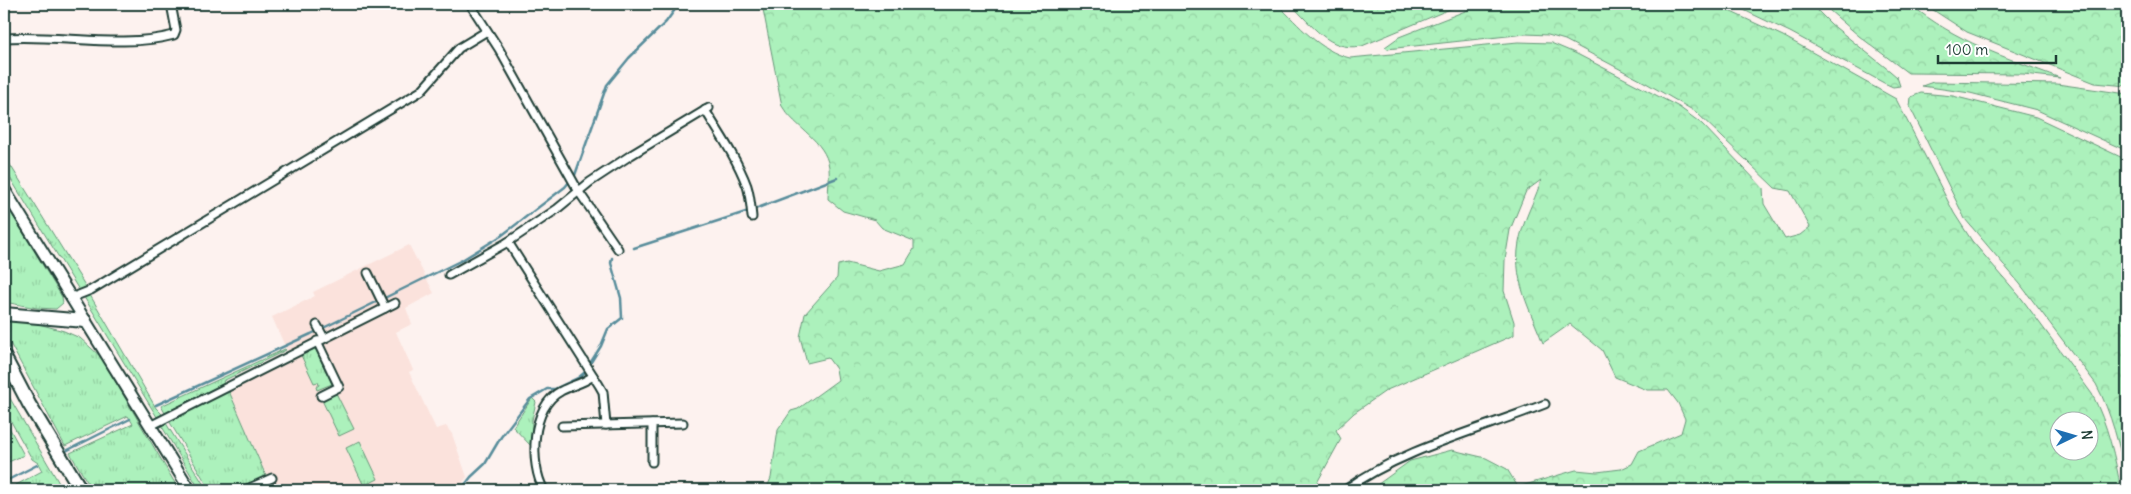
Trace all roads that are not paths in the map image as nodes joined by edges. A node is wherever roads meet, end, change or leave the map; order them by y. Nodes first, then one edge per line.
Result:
1 (171, 4) edge
2 (470, 4) edge
3 (487, 31) junction
4 (4, 38) edge
5 (4, 189) edge
6 (579, 192) junction
7 (752, 217) dead end
8 (508, 242) junction
9 (618, 248) dead end
10 (368, 273) dead end
11 (448, 275) dead end
12 (71, 298) junction
13 (395, 303) dead end
14 (384, 306) junction
15 (4, 314) edge
16 (85, 321) junction
17 (319, 333) junction
18 (4, 356) edge
19 (4, 372) edge
20 (592, 376) junction
21 (321, 396) dead end
22 (1545, 404) dead end
23 (684, 423) dead end
24 (652, 424) junction
25 (606, 425) junction
26 (150, 426) junction
27 (562, 426) dead end
28 (652, 462) dead end
29 (272, 478) dead end
30 (71, 490) edge
31 (81, 490) edge
32 (190, 490) edge
33 (246, 490) edge
34 (544, 490) edge
35 (1344, 490) edge

1 - 4 street
2 - 3 street
3 - 6 street
3 - 12 street
5 - 12 main road
6 - 7 street
6 - 8 street
6 - 9 street
8 - 11 street
8 - 20 street
10 - 14 street
12 - 16 main road
13 - 14 street
14 - 17 street
15 - 16 highway
16 - 26 main road
17 - 21 street
17 - 26 street
18 - 31 highway
19 - 30 highway
20 - 25 street
20 - 34 street
22 - 35 street
23 - 24 street
24 - 25 street
24 - 28 street
25 - 27 street
26 - 32 main road
29 - 33 street

